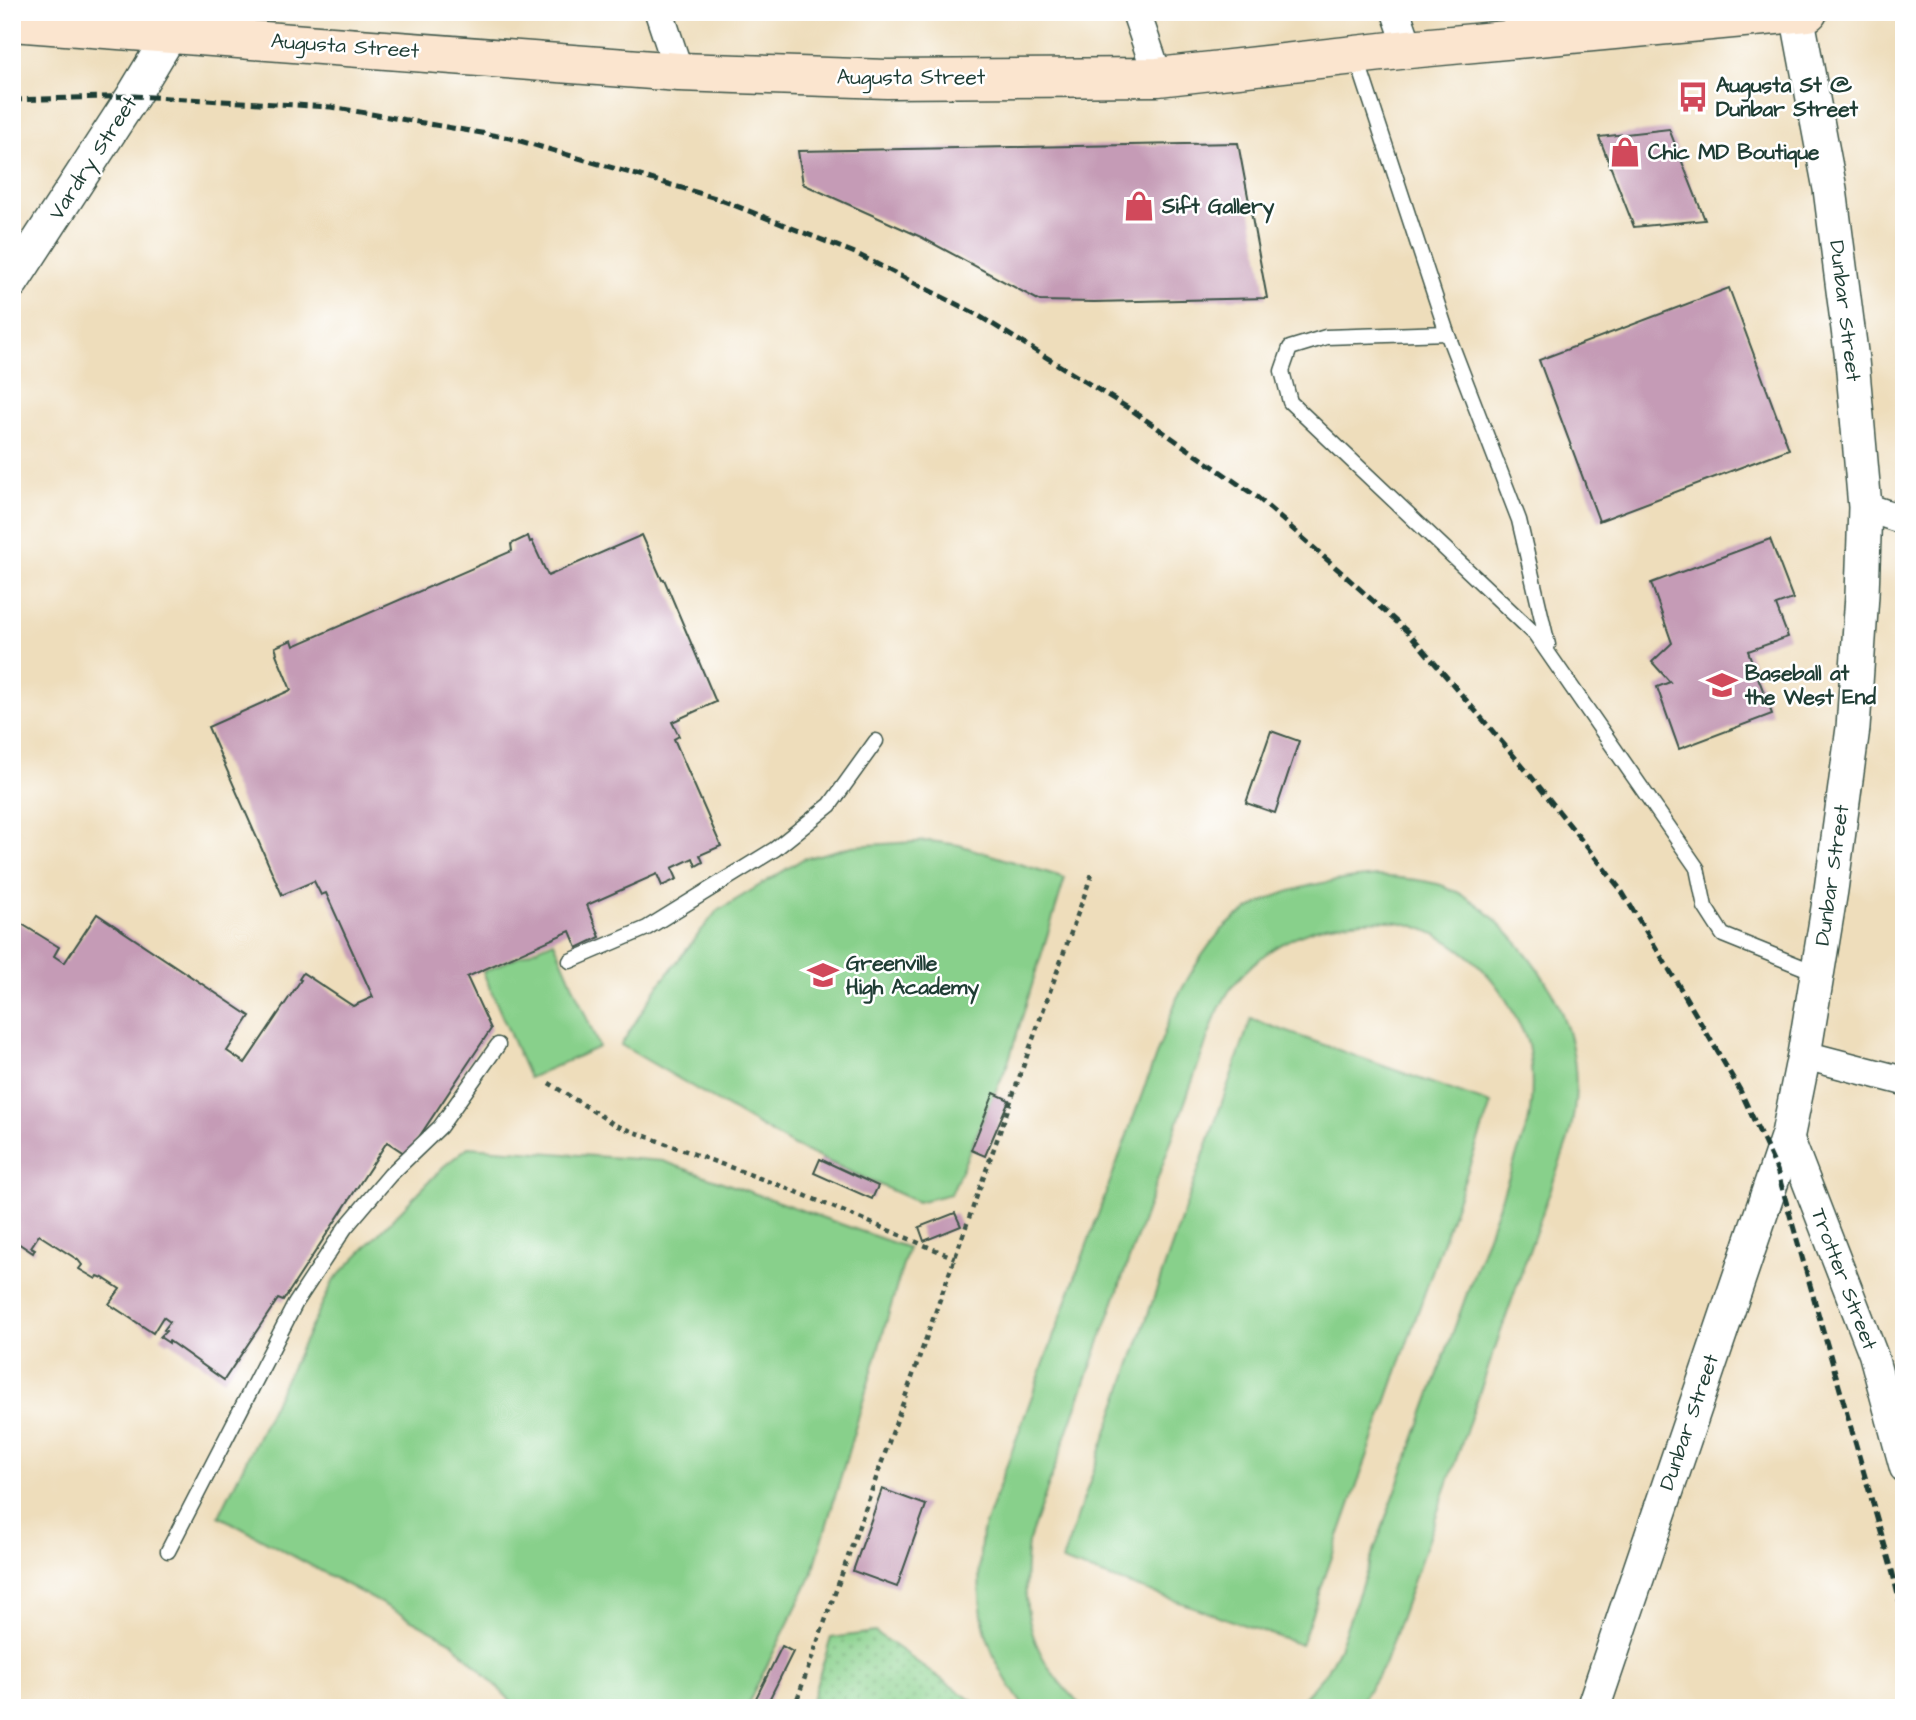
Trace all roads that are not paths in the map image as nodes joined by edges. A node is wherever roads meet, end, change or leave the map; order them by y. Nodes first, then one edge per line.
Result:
1 (659, 12) edge
2 (1136, 12) edge
3 (1396, 12) edge
4 (1802, 13) edge
5 (12, 22) edge
6 (171, 33) junction
7 (1409, 49) junction
8 (1356, 55) junction
9 (679, 72) junction
10 (1158, 77) junction
11 (12, 282) edge
12 (1447, 333) junction
13 (1865, 507) junction
14 (1904, 520) edge
15 (1550, 653) junction
16 (876, 741) dead end
17 (570, 961) dead end
18 (1817, 974) junction
19 (498, 1045) dead end
20 (1804, 1055) junction
21 (1904, 1081) edge
22 (1788, 1134) junction
23 (1904, 1468) edge
24 (169, 1551) dead end
25 (1593, 1708) edge

1 - 9 street
2 - 10 street
3 - 7 street
4 - 7 main road, Augusta Street
4 - 13 street, Dunbar Street
5 - 6 main road, Augusta Street
6 - 9 main road, Augusta Street
6 - 11 street, Vardry Street
7 - 8 main road, Augusta Street
8 - 10 main road, Augusta Street
8 - 12 lane
9 - 10 main road, Augusta Street
12 - 15 lane
12 - 15 lane
13 - 14 street
13 - 18 street, Dunbar Street
15 - 18 lane
16 - 17 lane
18 - 20 street, Dunbar Street
19 - 24 lane
20 - 21 street
20 - 22 street, Dunbar Street
22 - 23 street, Trotter Street
22 - 25 street, Dunbar Street

